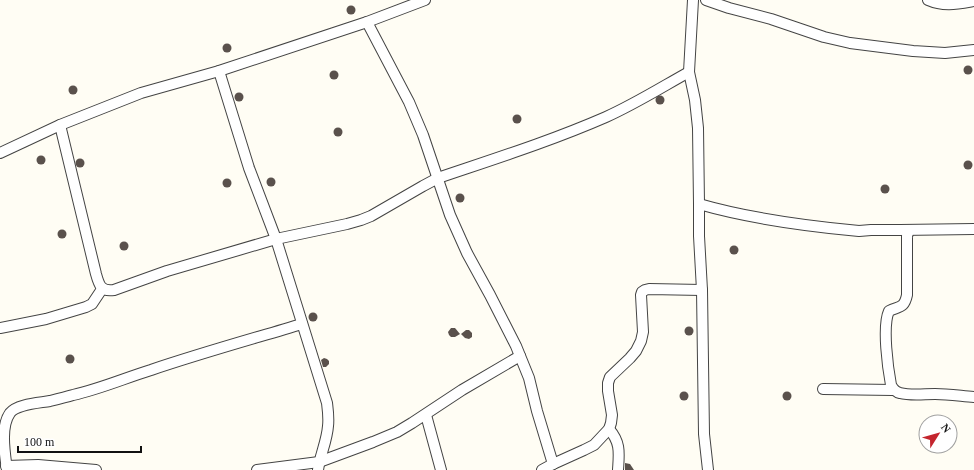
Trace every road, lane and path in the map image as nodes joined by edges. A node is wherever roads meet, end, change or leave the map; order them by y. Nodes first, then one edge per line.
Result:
1 (425, 0) edge
2 (693, 0) edge
3 (706, 0) edge
4 (928, 0) edge
5 (974, 0) edge
6 (367, 22) junction
7 (974, 50) edge
8 (219, 71) junction
9 (689, 72) junction
10 (60, 125) junction
11 (0, 153) edge
12 (438, 178) junction
13 (699, 204) junction
14 (974, 229) edge
15 (909, 230) junction
16 (276, 239) junction
17 (102, 289) junction
18 (702, 290) junction
19 (302, 324) junction
20 (0, 328) edge
21 (520, 356) junction
22 (823, 389) dead end
23 (893, 390) junction
24 (974, 397) edge
25 (15, 409) junction
26 (0, 411) edge
27 (426, 415) junction
28 (609, 429) junction
29 (553, 464) junction
30 (319, 466) edge
31 (7, 468) edge
32 (96, 470) edge
33 (257, 470) edge
34 (440, 470) edge
35 (542, 470) edge
36 (618, 470) edge
37 (708, 470) edge

1 - 6 street
2 - 9 street
3 - 7 street
4 - 5 street
6 - 8 street
6 - 12 street
8 - 10 street
8 - 16 street
9 - 12 street
9 - 13 street
10 - 11 street
10 - 17 street
12 - 16 street
12 - 21 street
13 - 15 street
13 - 18 street
14 - 15 street
15 - 23 street
16 - 17 street
16 - 19 street
17 - 20 street
18 - 28 street
18 - 37 street
19 - 25 street
19 - 30 street
21 - 27 street
21 - 29 street
22 - 23 street
23 - 24 street
25 - 26 street
25 - 31 street
27 - 30 street
27 - 34 street
28 - 29 street
28 - 36 street
29 - 35 street
30 - 33 street
31 - 32 street

